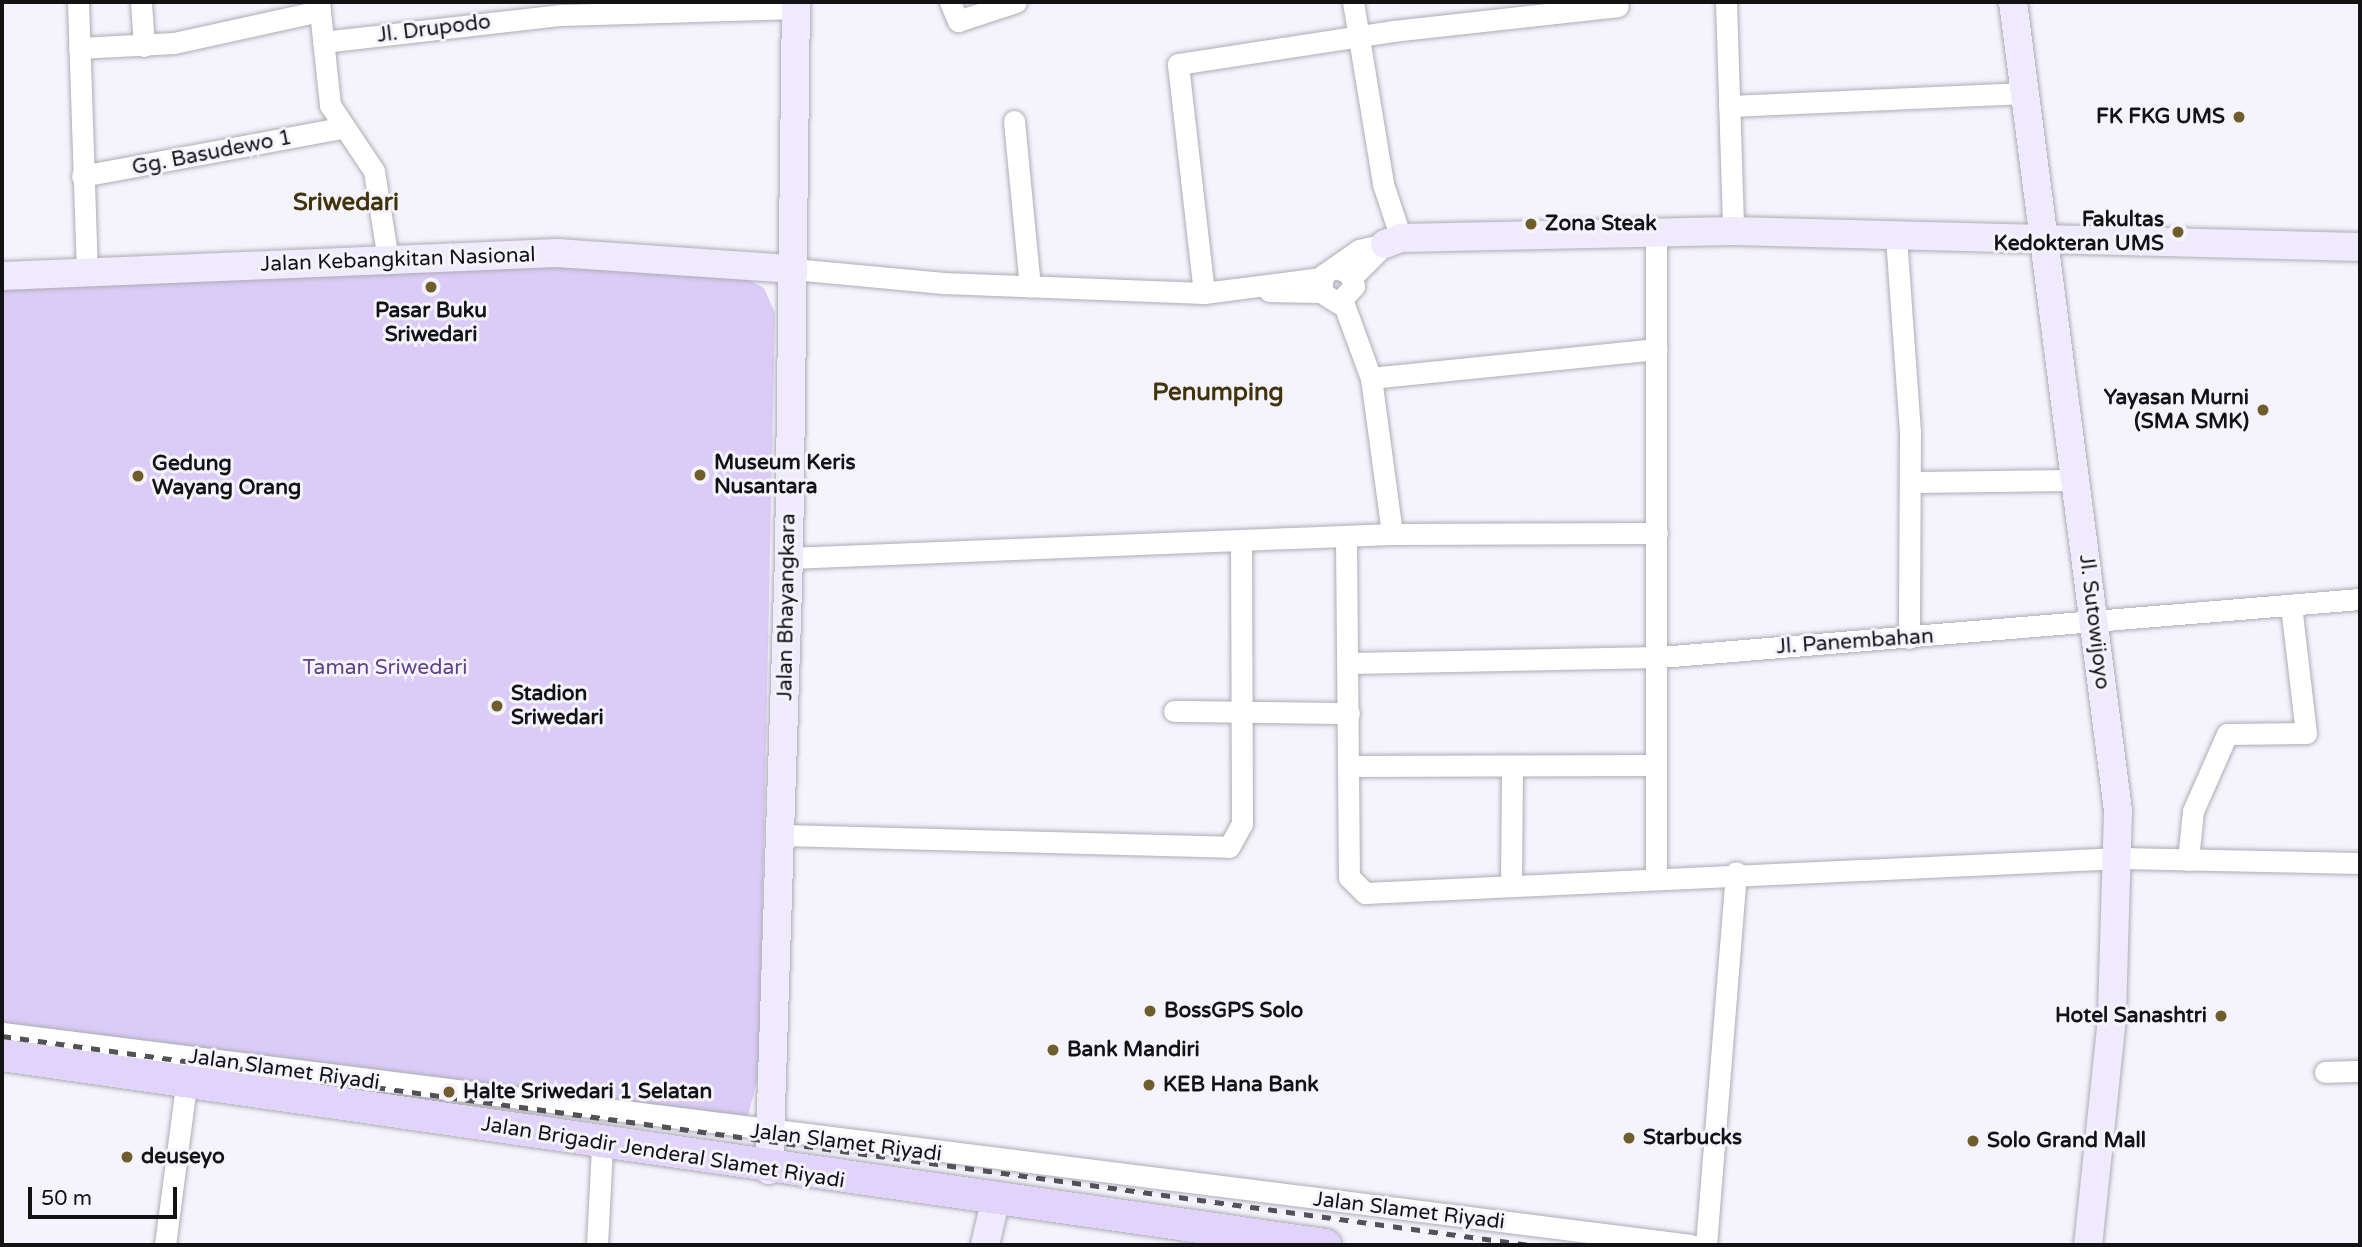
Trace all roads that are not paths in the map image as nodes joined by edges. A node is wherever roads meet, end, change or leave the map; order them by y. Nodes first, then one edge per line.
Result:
1 (78, 2) edge
2 (141, 2) edge
3 (950, 2) edge
4 (1016, 2) edge
5 (1353, 2) edge
6 (1726, 2) edge
7 (2013, 2) edge
8 (796, 5) edge
9 (320, 6) edge
10 (1618, 6) dead end
11 (1358, 36) junction
12 (323, 42) junction
13 (144, 46) junction
14 (79, 48) junction
15 (2026, 93) junction
16 (1729, 106) junction
17 (1014, 121) dead end
18 (341, 128) junction
19 (82, 176) junction
20 (1656, 231) junction
21 (1733, 231) junction
22 (1896, 237) junction
23 (1393, 241) junction
24 (2049, 243) junction
25 (2360, 247) edge
26 (388, 260) junction
27 (793, 269) junction
28 (87, 273) junction
29 (2, 276) edge
30 (1332, 279) junction
31 (1030, 285) junction
32 (1204, 293) junction
33 (1657, 349) junction
34 (1371, 378) junction
35 (2077, 480) junction
36 (1910, 482) junction
37 (1657, 533) junction
38 (1392, 534) junction
39 (1346, 538) junction
40 (1241, 542) junction
41 (789, 558) junction
42 (2360, 599) edge
43 (2291, 606) junction
44 (2094, 625) junction
45 (1909, 638) junction
46 (1660, 657) junction
47 (1348, 663) junction
48 (1174, 711) dead end
49 (1240, 713) junction
50 (1349, 713) junction
51 (1653, 765) junction
52 (1349, 766) junction
53 (1512, 767) junction
54 (782, 835) junction
55 (2120, 858) junction
56 (2188, 860) junction
57 (2360, 863) edge
58 (1736, 872) junction
59 (1656, 875) junction
60 (1511, 884) junction
61 (2, 1033) edge
62 (2, 1055) edge
63 (2360, 1071) edge
64 (2325, 1073) dead end
65 (187, 1079) junction
66 (770, 1135) junction
67 (602, 1144) junction
68 (769, 1170) junction
69 (995, 1202) junction
70 (1200, 1237) edge
71 (165, 1245) edge
72 (597, 1245) edge
73 (985, 1245) edge
74 (1325, 1245) edge
75 (1691, 1245) edge
76 (1706, 1245) edge
77 (2088, 1245) edge

1 - 14 street
2 - 13 street
3 - 4 street
5 - 11 street
6 - 16 street
7 - 15 main road, Jl. Sutowijoyo
8 - 12 street, Jl. Drupodo
8 - 27 main road, Jalan Bhayangkara
9 - 12 street
9 - 13 street
10 - 11 street
11 - 23 street
11 - 32 street
12 - 18 street
13 - 14 street
14 - 19 street
15 - 16 street
15 - 24 main road, Jl. Sutowijoyo
16 - 21 street
17 - 31 street
18 - 19 street, Gg. Basudewo 1
18 - 26 street
19 - 28 street
20 - 21 main road
20 - 23 main road
20 - 33 street
21 - 22 main road
22 - 24 main road
22 - 36 street
23 - 30 street
24 - 25 main road
24 - 35 main road, Jl. Sutowijoyo
26 - 27 main road, Jalan Kebangkitan Nasional
26 - 28 main road, Jalan Kebangkitan Nasional
27 - 31 street
27 - 41 main road, Jalan Bhayangkara
28 - 29 main road, Jalan Kebangkitan Nasional
30 - 32 street
30 - 34 street
31 - 32 street
33 - 34 street
33 - 37 street
34 - 38 street
35 - 36 street
35 - 44 main road, Jl. Sutowijoyo
36 - 45 street
37 - 38 street
37 - 46 street
38 - 39 street
39 - 40 street
39 - 47 street
40 - 41 street
40 - 49 street
41 - 54 main road, Jalan Bhayangkara
42 - 43 street, Jl. Panembahan
43 - 44 street, Jl. Panembahan
43 - 56 street
44 - 45 street, Jl. Panembahan
44 - 55 main road, Jl. Sutowijoyo
45 - 46 street, Jl. Panembahan
46 - 47 street, Jl. Panembahan
46 - 51 street
47 - 50 street
48 - 49 street
49 - 50 street
49 - 54 street
50 - 52 street
51 - 53 street
51 - 59 street
52 - 53 street
52 - 60 street
53 - 60 street
54 - 66 main road, Jalan Bhayangkara
55 - 56 street
55 - 58 street
55 - 77 main road, Jl. Sutowijoyo
56 - 57 street
58 - 59 street
58 - 76 street
59 - 60 street
61 - 66 street, Jalan Slamet Riyadi
62 - 65 main road, Jalan Brigadir Jenderal Slamet Riyadi
63 - 64 street
65 - 67 main road, Jalan Brigadir Jenderal Slamet Riyadi
65 - 71 street
66 - 68 main road, Jalan Bhayangkara
66 - 75 street, Jalan Slamet Riyadi
67 - 68 main road, Jalan Brigadir Jenderal Slamet Riyadi
67 - 72 street
68 - 69 main road, Jalan Brigadir Jenderal Slamet Riyadi
69 - 70 main road, Jalan Brigadir Jenderal Slamet Riyadi
69 - 73 main road
70 - 74 main road, Jalan Brigadir Jenderal Slamet Riyadi

